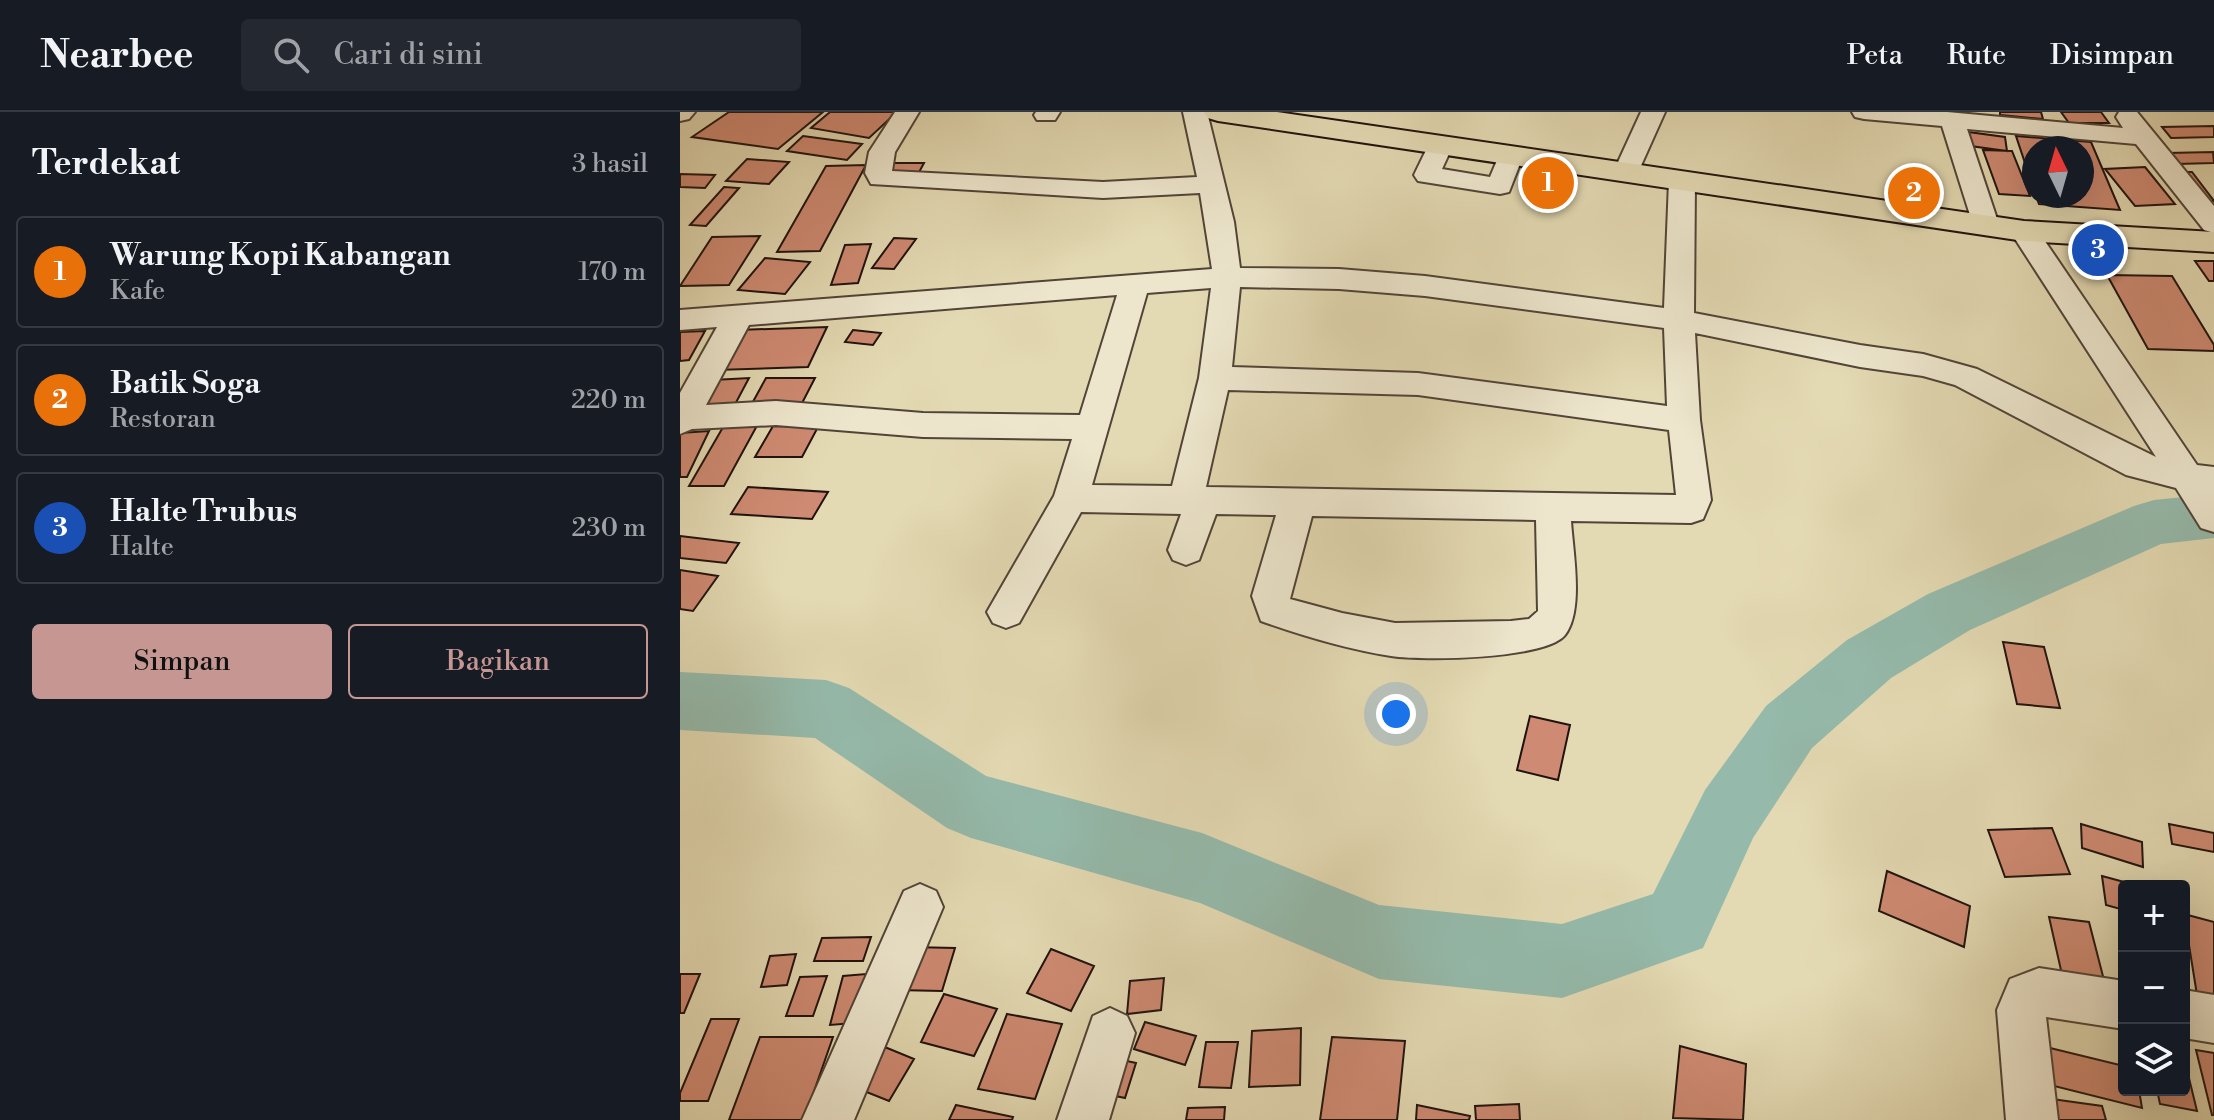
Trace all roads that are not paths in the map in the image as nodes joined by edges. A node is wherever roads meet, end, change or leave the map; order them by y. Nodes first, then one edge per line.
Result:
1 (907, 112) edge
2 (1195, 112) edge
3 (1220, 112) edge
4 (1653, 112) edge
5 (1864, 112) edge
6 (2125, 112) edge
7 (1952, 120) junction
8 (2144, 137) junction
9 (1626, 173) junction
10 (1682, 181) junction
11 (1210, 184) junction
12 (2214, 224) edge
13 (1985, 225) junction
14 (2024, 231) junction
15 (2214, 242) edge
16 (1227, 277) junction
17 (1135, 285) junction
18 (740, 314) junction
19 (680, 320) edge
20 (1679, 320) junction
21 (1215, 378) junction
22 (681, 419) edge
23 (1684, 420) junction
24 (1092, 427) junction
25 (2204, 494) edge
26 (1071, 498) junction
27 (1194, 500) junction
28 (1298, 502) junction
29 (1553, 506) junction
30 (1186, 550) dead end
31 (1006, 612) dead end
32 (920, 907) dead end
33 (2118, 1004) edge
34 (2190, 1015) edge
35 (2214, 1019) edge
36 (1110, 1033) dead end
37 (828, 1120) edge
38 (1083, 1120) edge
39 (2032, 1120) edge

1 - 11 street
2 - 11 street
3 - 9 main road
4 - 9 street
5 - 7 street
6 - 8 street
7 - 8 street
7 - 13 street
8 - 12 street
9 - 10 main road
10 - 13 main road
10 - 20 street
11 - 16 street
13 - 14 main road
14 - 15 main road
14 - 25 street
16 - 17 street
16 - 20 street
16 - 21 street
17 - 18 street
17 - 24 street
18 - 19 street
18 - 22 street
20 - 23 street
20 - 25 street
21 - 23 street
21 - 27 street
22 - 24 street
23 - 29 street
24 - 26 street
26 - 27 street
26 - 31 street
27 - 28 street
27 - 30 street
28 - 29 street
28 - 29 street
32 - 37 street
33 - 39 street
34 - 35 street
36 - 38 street

